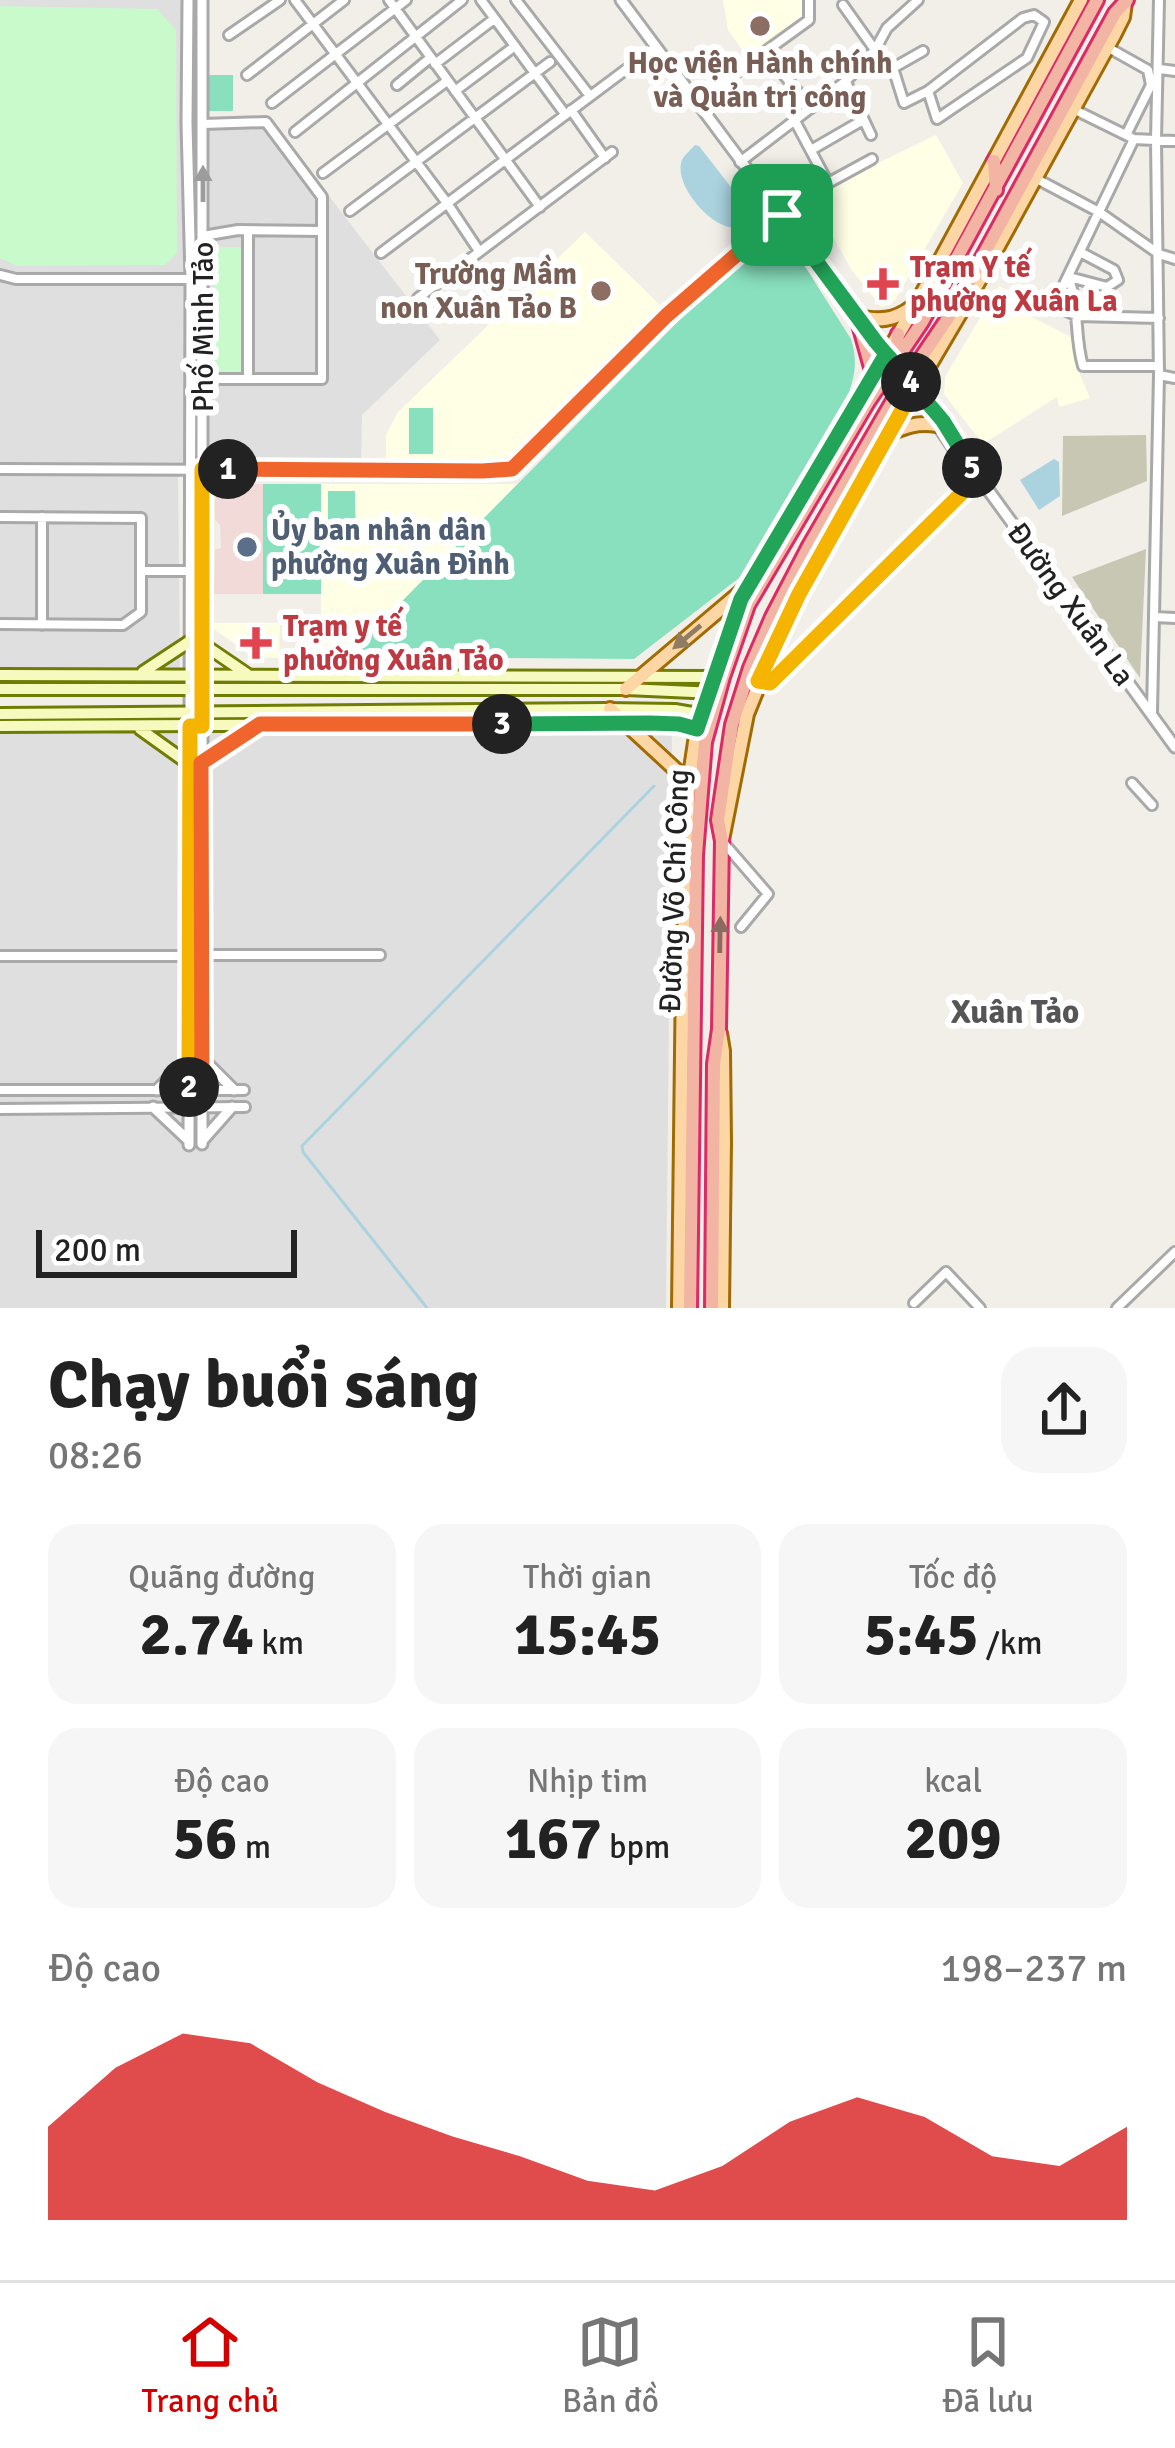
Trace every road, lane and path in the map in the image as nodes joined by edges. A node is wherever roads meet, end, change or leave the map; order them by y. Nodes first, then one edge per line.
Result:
1 (187, 0) edge
2 (201, 0) edge
3 (280, 0) edge
4 (295, 0) edge
5 (344, 0) edge
6 (406, 0) edge
7 (462, 0) edge
8 (481, 0) edge
9 (516, 0) edge
10 (621, 0) edge
11 (809, 0) edge
12 (918, 0) edge
13 (1082, 0) edge
14 (1097, 0) edge
15 (1159, 0) edge
16 (1126, 2) edge
17 (392, 4) edge
18 (843, 5) dead end
19 (494, 19) junction
20 (313, 25) junction
21 (229, 35) dead end
22 (414, 36) junction
23 (514, 46) junction
24 (656, 47) junction
25 (1107, 47) junction
26 (875, 50) junction
27 (923, 51) dead end
28 (336, 54) junction
29 (433, 61) junction
30 (550, 62) dead end
31 (893, 68) junction
32 (1160, 69) junction
33 (1175, 71) edge
34 (535, 74) junction
35 (247, 75) dead end
36 (784, 75) dead end
37 (448, 80) junction
38 (846, 81) junction
39 (357, 84) junction
40 (397, 85) dead end
41 (455, 91) junction
42 (928, 91) junction
43 (590, 96) junction
44 (697, 100) junction
45 (272, 103) dead end
46 (811, 108) junction
47 (1073, 109) junction
48 (568, 112) junction
49 (475, 117) junction
50 (863, 120) junction
51 (795, 121) junction
52 (387, 123) junction
53 (202, 124) junction
54 (295, 132) dead end
55 (871, 135) dead end
56 (1130, 137) junction
57 (1156, 140) junction
58 (1175, 142) edge
59 (811, 151) junction
60 (506, 159) junction
61 (872, 160) dead end
62 (994, 161) junction
63 (416, 162) junction
64 (740, 162) junction
65 (323, 173) dead end
66 (1035, 178) junction
67 (996, 190) junction
68 (447, 203) junction
69 (540, 206) junction
70 (350, 211) dead end
71 (1099, 212) junction
72 (782, 215) junction
73 (248, 230) junction
74 (322, 231) junction
75 (202, 236) junction
76 (479, 251) junction
77 (1080, 252) junction
78 (381, 253) dead end
79 (1159, 254) junction
80 (1175, 259) edge
81 (0, 275) edge
82 (1068, 277) junction
83 (191, 279) junction
84 (1034, 295) dead end
85 (418, 298) dead end
86 (917, 303) junction
87 (1054, 305) junction
88 (1077, 316) junction
89 (857, 317) junction
90 (1159, 318) junction
91 (898, 334) joint
92 (935, 346) junction
93 (890, 359) junction
94 (1159, 371) junction
95 (1175, 378) edge
96 (204, 379) junction
97 (248, 379) junction
98 (875, 382) junction
99 (911, 382) junction
100 (903, 407) joint
101 (854, 418) junction
102 (937, 420) junction
103 (887, 435) junction
104 (0, 469) edge
105 (189, 469) junction
106 (202, 469) junction
107 (979, 476) junction
108 (0, 517) edge
109 (42, 517) junction
110 (142, 571) junction
111 (189, 571) junction
112 (748, 586) junction
113 (741, 599) junction
114 (1155, 617) junction
115 (1175, 618) edge
116 (0, 624) edge
117 (42, 625) junction
118 (738, 633) junction
119 (197, 643) junction
120 (0, 675) edge
121 (641, 675) junction
122 (250, 676) junction
123 (718, 677) junction
124 (139, 682) junction
125 (190, 682) junction
126 (764, 682) junction
127 (347, 683) junction
128 (0, 688) edge
129 (626, 688) junction
130 (713, 692) junction
131 (610, 709) junction
132 (190, 712) junction
133 (0, 714) edge
134 (1152, 714) junction
135 (260, 718) junction
136 (56, 720) junction
137 (704, 723) junction
138 (624, 724) junction
139 (0, 726) edge
140 (196, 726) junction
141 (137, 728) junction
142 (1175, 747) edge
143 (197, 766) junction
144 (694, 769) junction
145 (1132, 782) dead end
146 (1152, 805) dead end
147 (722, 841) junction
148 (741, 927) dead end
149 (380, 955) dead end
150 (0, 956) edge
151 (189, 956) junction
152 (202, 956) junction
153 (719, 1029) junction
154 (189, 1058) junction
155 (202, 1059) junction
156 (0, 1090) edge
157 (157, 1090) junction
158 (189, 1090) junction
159 (202, 1090) junction
160 (239, 1090) joint
161 (153, 1107) junction
162 (189, 1107) junction
163 (202, 1107) junction
164 (232, 1107) junction
165 (244, 1107) dead end
166 (0, 1109) edge
167 (1175, 1252) edge
168 (914, 1303) dead end
169 (680, 1308) edge
170 (690, 1308) edge
171 (712, 1308) edge
172 (722, 1308) edge
173 (980, 1308) edge
174 (1117, 1308) edge

1 - 2 street
1 - 83 street, Phố Minh Tảo
2 - 53 street, Phố Minh Tảo
3 - 21 street
4 - 20 street
5 - 20 street
6 - 17 street
7 - 22 street
8 - 19 street
9 - 43 street
10 - 24 street, Đường Xuân La
11 - 44 street
12 - 26 street
13 - 62 main road
14 - 67 highway, Đường Võ Chí Công
15 - 32 street
16 - 25 main road, Đường Võ Chí Công
16 - 92 highway, Đường Võ Chí Công
17 - 22 street
17 - 28 street
18 - 26 street
19 - 23 street
19 - 29 street
20 - 28 street
20 - 35 street
22 - 29 street
22 - 39 street
23 - 34 street
23 - 41 street
24 - 43 street
24 - 44 street, Đường Xuân La
25 - 47 main road, Đường Võ Chí Công
25 - 56 street
26 - 31 street
26 - 38 street
27 - 31 street
28 - 39 street
28 - 45 street
29 - 37 street
29 - 40 street
30 - 34 street
31 - 42 street
32 - 33 street
32 - 57 street
34 - 48 street
34 - 49 street
36 - 46 street
37 - 41 street
37 - 52 street
38 - 46 street
38 - 50 street
39 - 52 street
39 - 54 street
41 - 49 street
42 - 42 street
43 - 48 street
44 - 64 street, Đường Xuân La
46 - 51 street
47 - 56 street
47 - 66 main road, Đường Võ Chí Công
48 - 60 street
48 - 69 street
49 - 60 street
49 - 63 street
50 - 55 street
50 - 59 street
51 - 59 street
51 - 64 street
52 - 63 street
52 - 65 street
53 - 74 street
75 -> 53 street, Phố Minh Tảo
56 - 57 street
56 - 71 street
57 - 58 street
57 - 79 street
59 - 61 street
60 - 68 street
60 - 69 street
62 - 67 highway
62 - 86 main road
63 - 68 street
63 - 70 street
64 - 72 street, Đường Xuân La
66 - 71 street
66 - 92 main road, Đường Võ Chí Công
67 - 93 highway, Đường Võ Chí Công
68 - 76 street
68 - 78 street
69 - 76 street
71 - 77 street
71 - 79 street
72 - 89 street, Đường Xuân La
72 - 106 street
73 - 74 street
73 - 75 street
73 - 97 street
74 - 97 street
75 - 96 street, Phố Minh Tảo
76 - 85 street
77 - 82 street
77 - 82 street
79 - 80 street
79 - 90 street
81 - 83 street
82 - 87 street
82 - 88 street
83 - 105 street, Phố Minh Tảo
84 - 87 street
86 - 89 main road
86 - 91 main road
87 - 88 street
88 - 90 street
88 - 94 street
89 - 93 street, Đường Xuân La
89 - 98 highway
90 - 94 street
91 - 93 highway
92 - 99 highway, Đường Võ Chí Công
93 - 98 main road, Đường Võ Chí Công
93 - 99 street, Đường Xuân La
94 - 95 street
94 - 114 street
96 - 97 street
96 - 106 street, Phố Minh Tảo
98 - 101 main road, Đường Võ Chí Công
99 - 100 highway
99 - 102 street, Đường Xuân La
99 - 147 highway, Đường Võ Chí Công
100 - 103 main road, Đường Võ Chí Công
101 - 112 main road, Đường Võ Chí Công
101 - 118 highway, Đường Võ Chí Công
102 - 103 main road
102 - 107 street, Đường Xuân La
103 - 126 main road, Đường Võ Chí Công
104 - 105 street
105 - 106 street
105 - 111 street, Phố Minh Tảo
106 - 119 street, Phố Minh Tảo
107 - 126 street
107 - 134 street, Đường Xuân La
108 - 109 street
109 - 110 street
109 - 117 street
110 - 111 street
110 - 117 street
111 - 119 street, Phố Minh Tảo
112 - 113 main road, Đường Võ Chí Công
112 -> 121 main road
113 - 118 highway
113 - 123 main road, Đường Võ Chí Công
114 - 115 street
114 - 134 street
116 - 117 street
118 - 123 highway, Đường Võ Chí Công
119 - 122 main road
119 - 124 main road
119 - 125 street, Phố Minh Tảo
119 - 140 street, Phố Minh Tảo
120 - 124 main road
121 - 123 main road
121 - 127 main road
121 - 129 main road
122 - 125 main road
122 - 127 main road
123 - 130 highway, Đường Võ Chí Công
124 - 125 main road
124 - 128 main road
125 - 127 main road
125 - 132 street, Phố Minh Tảo
126 - 147 main road, Đường Võ Chí Công
127 - 129 main road
129 - 130 main road
130 - 137 highway, Đường Võ Chí Công
131 - 135 main road
131 - 137 main road
131 - 138 main road
132 - 135 main road
132 - 136 main road
132 - 140 street, Phố Minh Tảo
133 - 136 main road
134 - 142 street, Đường Xuân La
135 - 138 main road
135 - 140 main road
135 - 143 main road
136 - 139 main road
136 - 141 main road
137 - 138 main road
137 - 144 highway, Đường Võ Chí Công
138 - 144 main road
140 - 141 main road
140 - 143 street
141 - 143 main road
143 - 151 street
143 - 152 street
144 - 169 main road, Đường Võ Chí Công
144 - 170 highway, Đường Võ Chí Công
145 - 146 street
147 - 148 street
153 -> 147 highway, Đường Võ Chí Công
149 - 152 street
150 - 151 street
151 - 154 street
152 - 155 street
153 - 171 highway, Đường Võ Chí Công
153 - 172 main road, Đường Võ Chí Công
154 - 157 street
154 - 158 street
155 - 159 street
155 - 160 street
156 - 157 street
157 - 158 street
158 - 159 street
158 - 162 street
159 - 160 street
159 - 163 street
161 - 162 street
161 - 162 street
161 - 166 street
162 - 163 street
163 - 164 street
163 - 164 street
164 - 165 street
167 - 174 street
168 - 173 street

